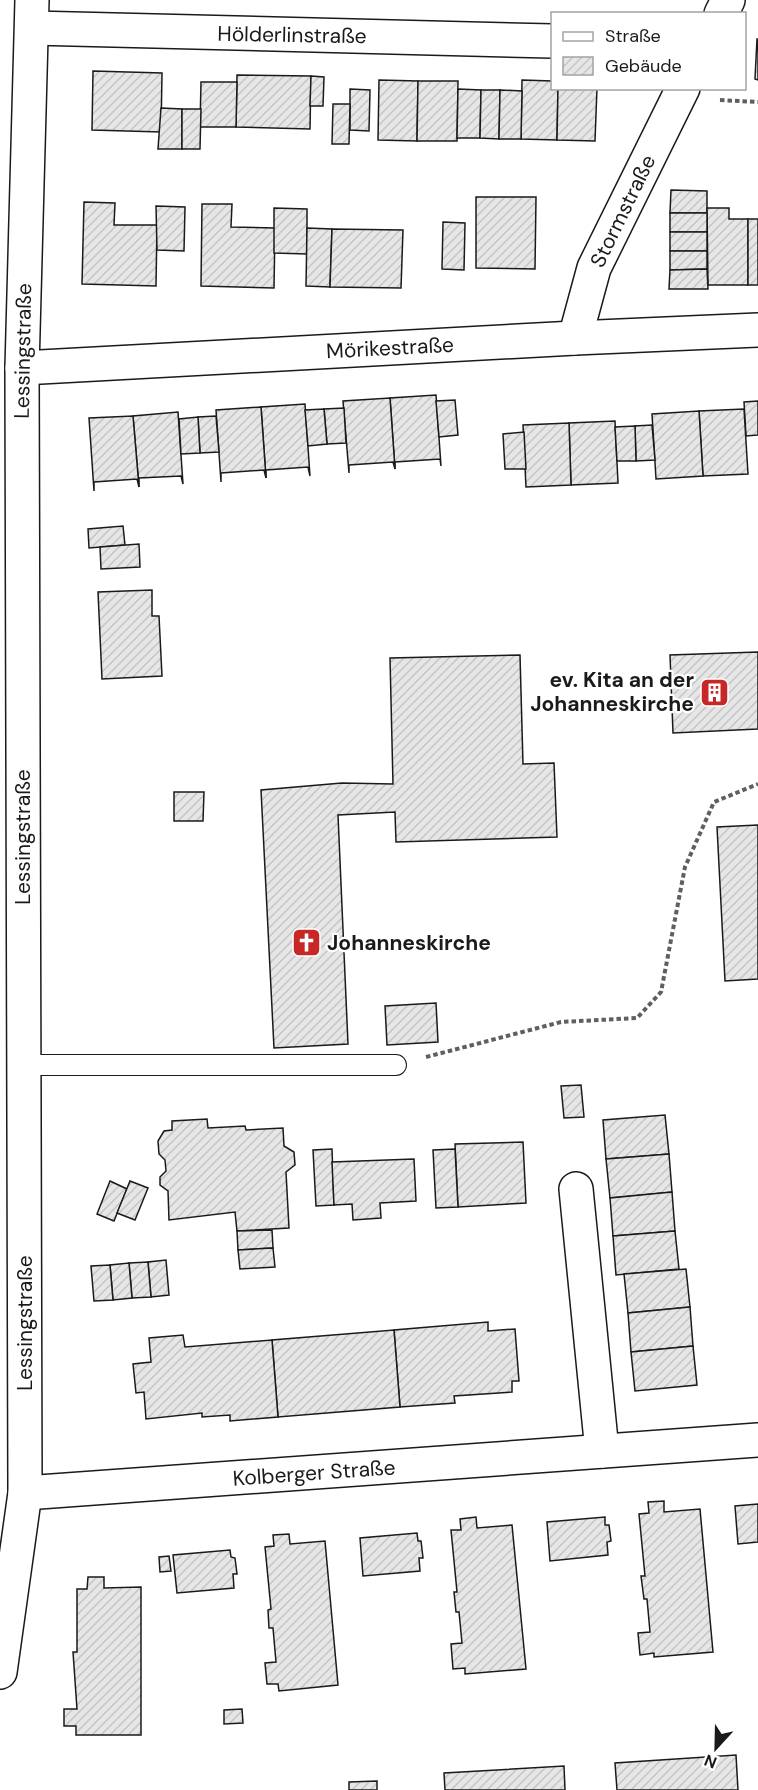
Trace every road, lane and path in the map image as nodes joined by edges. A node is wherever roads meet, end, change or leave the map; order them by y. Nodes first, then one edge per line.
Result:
1 (32, 14) edge
2 (551, 41) edge
3 (682, 90) edge
4 (758, 330) edge
5 (575, 338) junction
6 (22, 368) junction
7 (758, 784) edge
8 (12, 1022) edge
9 (24, 1065) junction
10 (396, 1065) joint
11 (576, 1189) dead end
12 (758, 1440) edge
13 (602, 1451) junction
14 (25, 1493) junction
15 (0, 1672) edge

1 - 2 street, Hölderlinstraße
1 - 6 street, Lessingstraße
3 - 5 street, Stormstraße
4 - 5 street, Mörikestraße
5 - 6 street, Mörikestraße
6 - 8 street, Lessingstraße
7 - 10 path
8 - 9 street, Lessingstraße
9 - 10 lane
9 - 14 street, Lessingstraße
11 - 13 street
12 - 13 street, Kolberger Straße
13 - 14 street, Kolberger Straße
14 - 15 street, Lessingstraße

